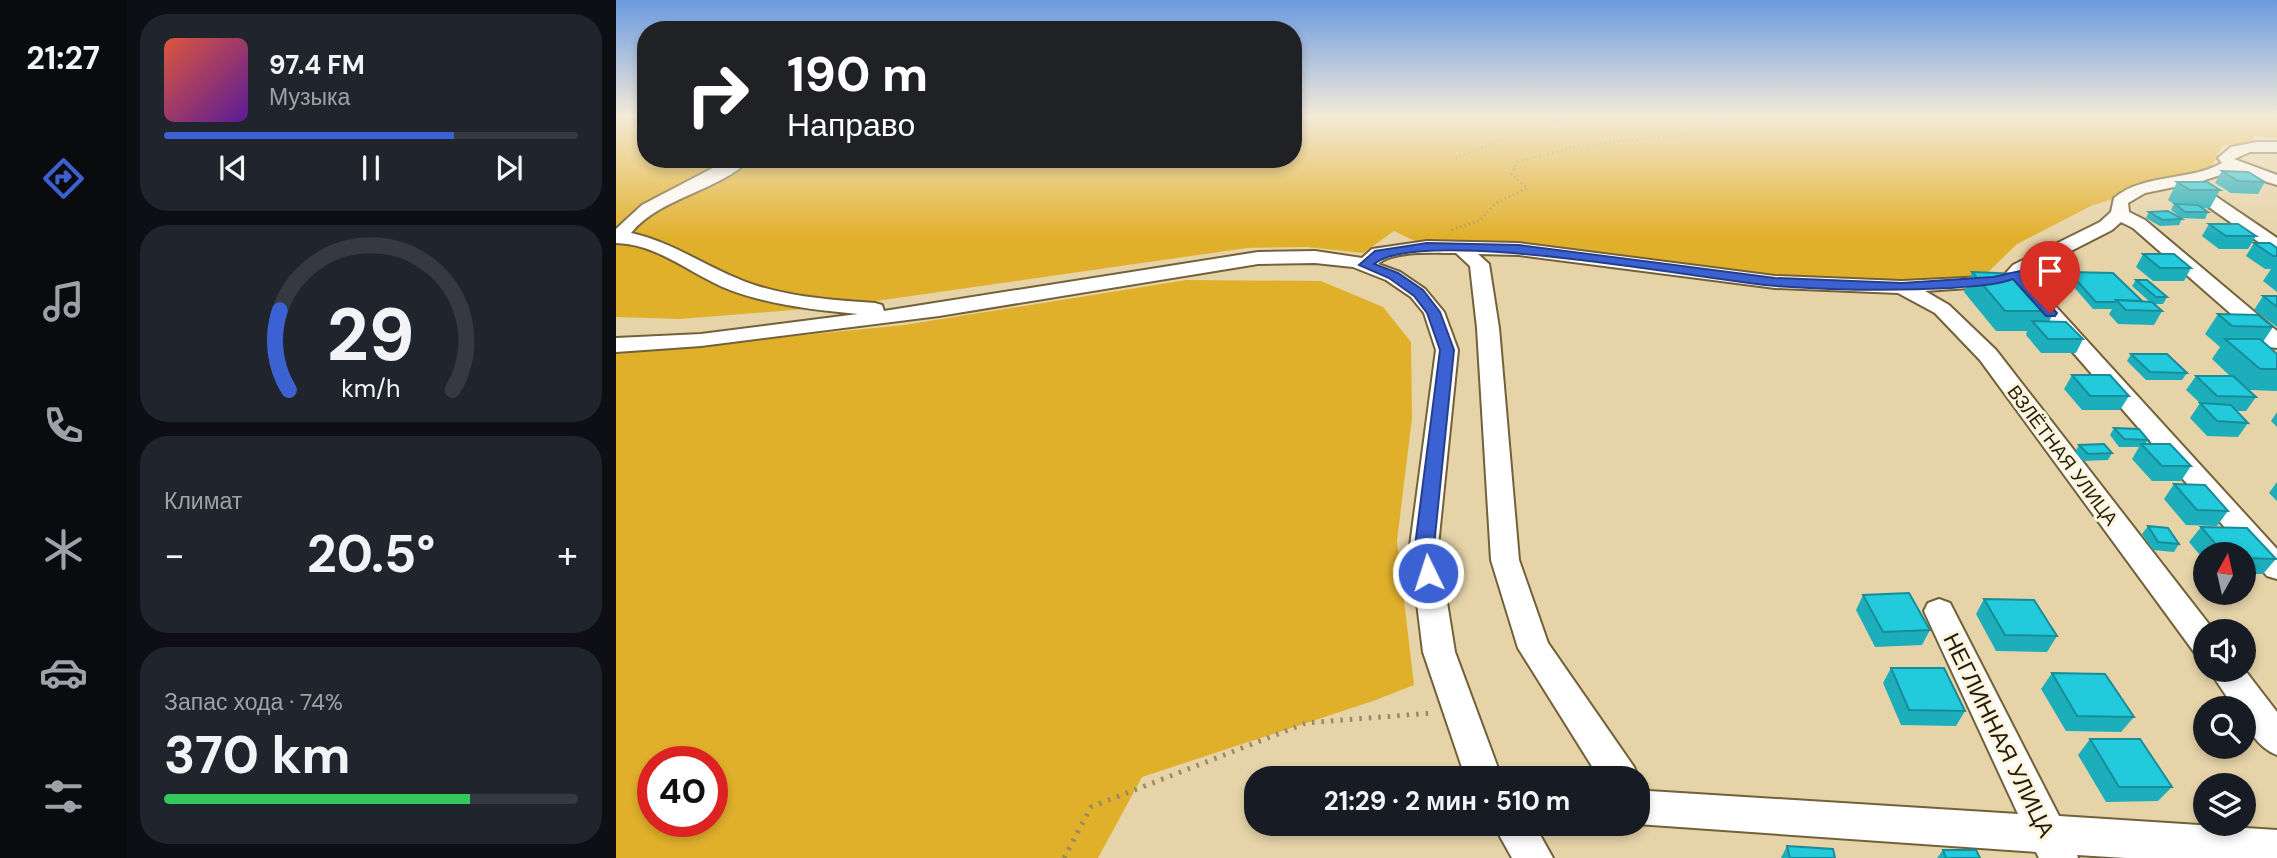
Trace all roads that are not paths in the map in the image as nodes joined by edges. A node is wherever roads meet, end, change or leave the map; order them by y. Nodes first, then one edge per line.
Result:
1 (2227, 157) edge
2 (2231, 165) junction
3 (726, 168) edge
4 (2277, 180) edge
5 (2184, 183) junction
6 (2120, 214) junction
7 (617, 237) edge
8 (1451, 241) junction
9 (2277, 246) edge
10 (1365, 265) junction
11 (2024, 268) junction
12 (1902, 287) junction
13 (939, 310) junction
14 (2277, 342) edge
15 (616, 345) edge
16 (2277, 568) edge
17 (1939, 611) dead end
18 (2193, 627) edge
19 (2234, 682) edge
20 (2277, 739) edge
21 (1479, 766) edge
22 (1612, 766) edge
23 (1650, 809) edge
24 (1520, 836) edge
25 (2054, 847) edge
26 (2277, 849) edge
27 (1534, 858) edge

1 - 2 street
2 - 4 street
2 - 5 street
3 - 7 street
5 - 6 street
5 - 9 street
6 - 11 street
6 - 14 street
7 - 13 street
8 - 10 street
8 - 12 street
8 - 22 street
10 - 13 street
10 - 21 street
11 - 12 street
11 - 16 street
12 - 18 street, ВЗЛЁТНАЯ УЛИЦА
13 - 15 street
17 - 25 street, НЕГЛИННАЯ УЛИЦА
19 - 20 street
23 - 25 street
24 - 27 street
25 - 26 street

